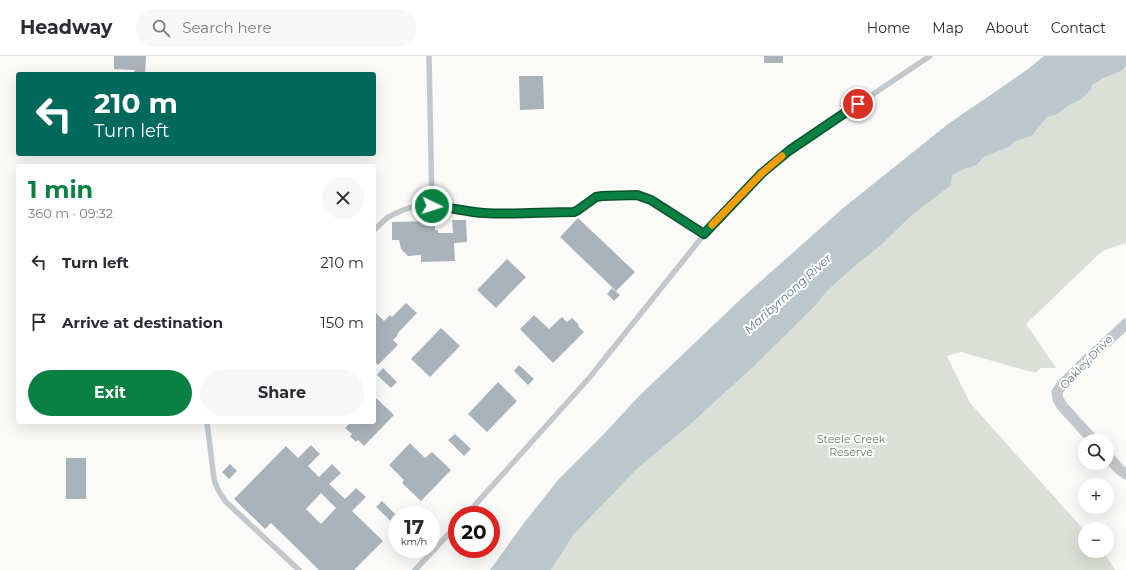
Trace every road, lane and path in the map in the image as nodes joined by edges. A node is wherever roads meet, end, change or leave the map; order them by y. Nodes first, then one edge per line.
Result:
1 (429, 56) edge
2 (930, 56) edge
3 (432, 206) junction
4 (376, 228) edge
5 (704, 234) junction
6 (1126, 324) edge
7 (206, 424) edge
8 (1088, 434) edge
9 (1114, 462) edge
10 (1126, 474) edge
11 (474, 506) edge
12 (448, 534) edge
13 (299, 570) edge
14 (415, 570) edge

1 - 3 lane
2 - 5 lane
3 - 4 lane
3 - 5 lane
5 - 11 lane
6 - 8 street, Oakley Drive
7 - 13 lane
9 - 10 street
12 - 14 lane

